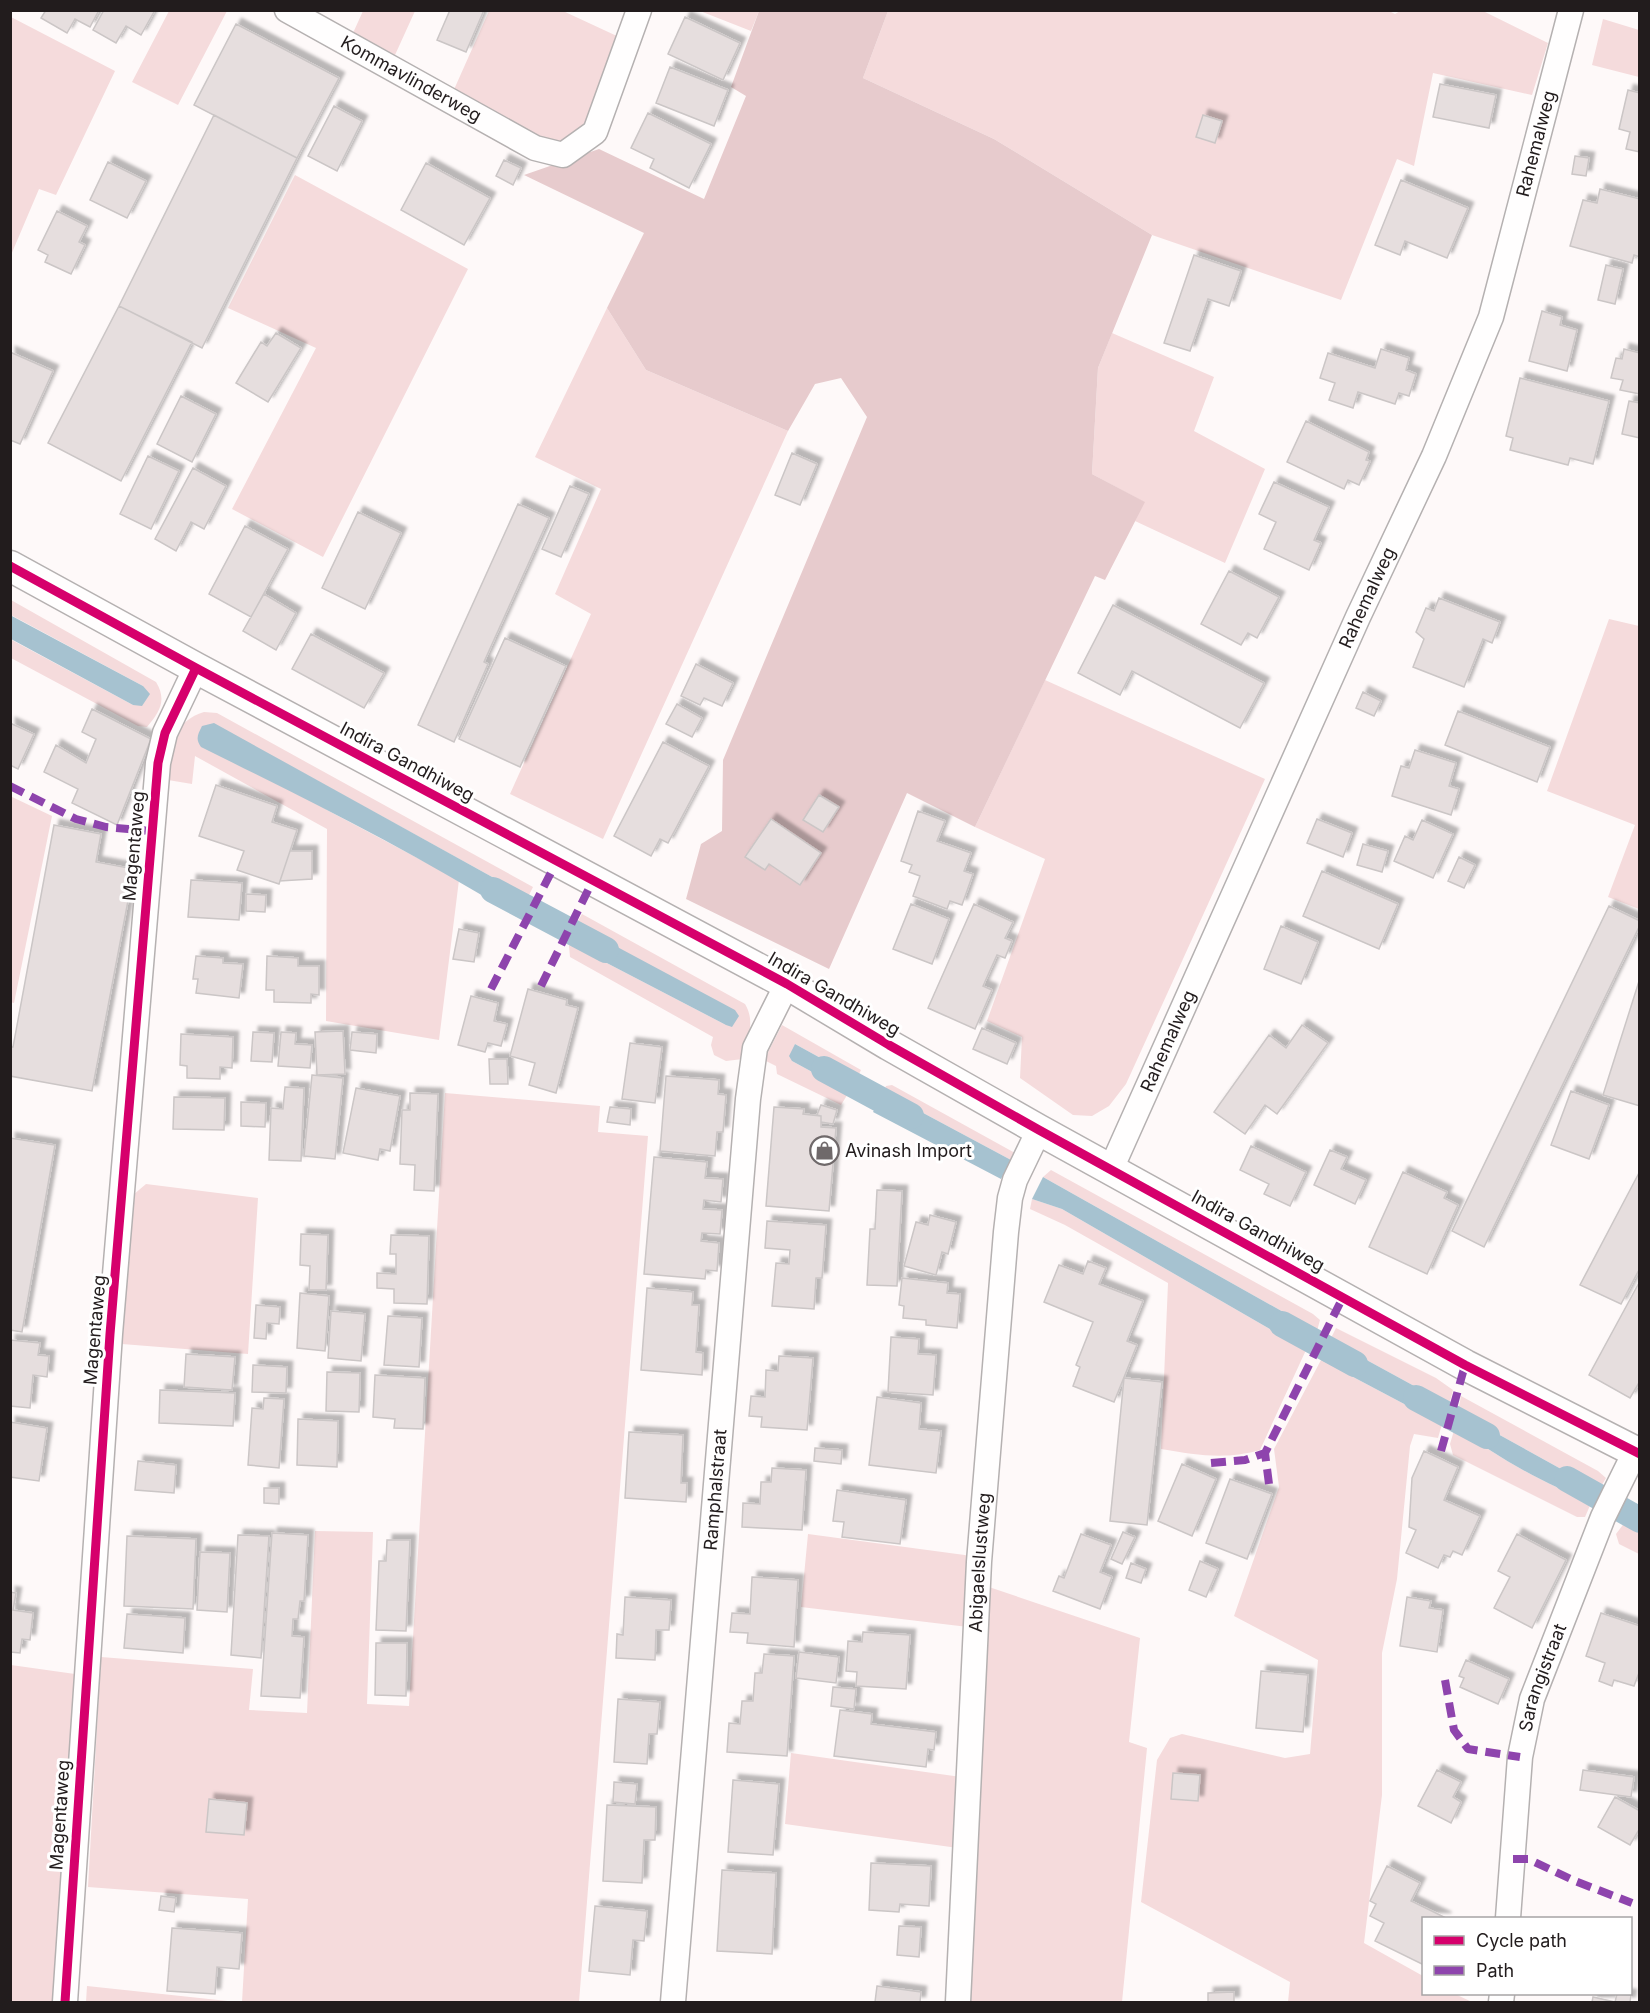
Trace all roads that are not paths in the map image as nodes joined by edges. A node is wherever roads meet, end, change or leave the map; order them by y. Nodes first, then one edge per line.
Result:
1 (287, 10) edge
2 (639, 10) edge
3 (1571, 10) edge
4 (10, 566) edge
5 (196, 669) junction
6 (787, 984) junction
7 (1039, 1130) junction
8 (1111, 1169) junction
9 (1633, 1461) edge
10 (1508, 1917) edge
11 (65, 2002) edge
12 (674, 2002) edge
13 (958, 2002) edge

1 - 2 street, Kommavlinderweg
3 - 8 street, Rahemalweg
4 - 5 main road, Indira Gandhiweg
5 - 6 main road, Indira Gandhiweg
5 - 11 street, Magentaweg
6 - 7 main road, Indira Gandhiweg
6 - 12 street, Ramphalstraat
7 - 8 main road, Indira Gandhiweg
7 - 13 street, Abigaelslustweg
8 - 9 main road, Indira Gandhiweg
9 - 10 street, Sarangistraat

